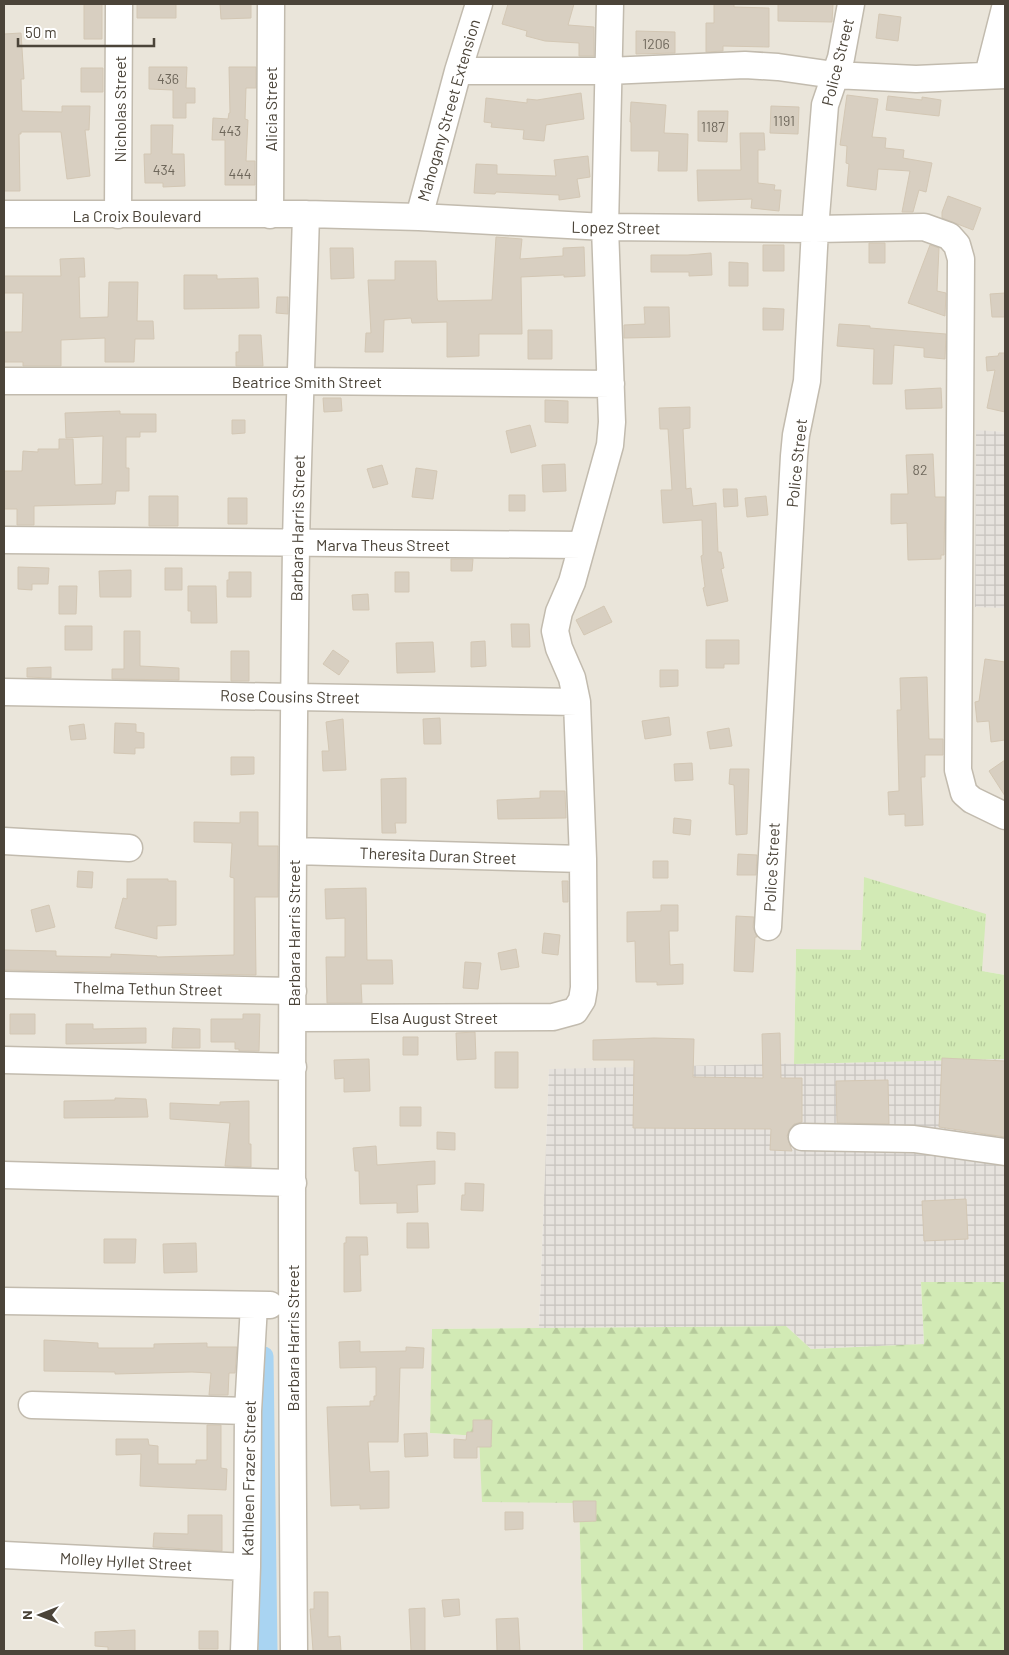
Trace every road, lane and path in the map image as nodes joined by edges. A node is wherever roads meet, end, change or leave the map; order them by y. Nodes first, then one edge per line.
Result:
1 (119, 4) edge
2 (271, 4) edge
3 (479, 4) edge
4 (610, 4) edge
5 (851, 4) edge
6 (1005, 8) edge
7 (458, 71) junction
8 (608, 71) junction
9 (834, 75) junction
10 (997, 75) edge
11 (4, 214) edge
12 (306, 214) junction
13 (118, 215) junction
14 (270, 215) junction
15 (418, 217) junction
16 (605, 228) junction
17 (814, 229) junction
18 (4, 381) edge
19 (301, 381) junction
20 (611, 384) junction
21 (4, 540) edge
22 (296, 543) junction
23 (582, 545) junction
24 (4, 692) edge
25 (295, 696) junction
26 (577, 702) junction
27 (1005, 816) edge
28 (4, 841) edge
29 (129, 848) dead end
30 (294, 851) junction
31 (583, 859) junction
32 (768, 927) dead end
33 (4, 985) edge
34 (293, 991) junction
35 (293, 1018) junction
36 (4, 1060) edge
37 (293, 1067) junction
38 (802, 1137) dead end
39 (1005, 1152) edge
40 (4, 1175) edge
41 (292, 1184) junction
42 (4, 1300) edge
43 (291, 1304) junction
44 (254, 1305) junction
45 (32, 1405) dead end
46 (248, 1411) junction
47 (4, 1555) edge
48 (247, 1567) junction
49 (244, 1651) edge
50 (294, 1651) edge

1 - 13 street, Nicholas Street
2 - 14 street, Alicia Street
3 - 7 street, Mahogany Street Extension
4 - 8 street
5 - 9 street, Police Street
6 - 10 street
7 - 8 street
7 - 15 street, Mahogany Street Extension
8 - 9 street
8 - 16 street
9 - 10 street
9 - 17 street, Police Street
11 - 13 street, La Croix Boulevard
12 - 14 street, Lopez Street
12 - 15 street, Lopez Street
12 - 19 street, Barbara Harris Street
13 - 14 street, La Croix Boulevard
15 - 16 street, Lopez Street
16 - 17 street, Lopez Street
16 - 20 street
17 - 27 street, Lopez Street
17 - 32 street, Police Street
18 - 19 street, Beatrice Smith Street
19 - 20 street, Beatrice Smith Street
19 - 22 street, Barbara Harris Street
20 - 23 street
21 - 22 street, Marva Theus Street
22 - 23 street, Marva Theus Street
22 - 25 street, Barbara Harris Street
23 - 26 street
24 - 25 street, Rose Cousins Street
25 - 26 street, Rose Cousins Street
25 - 30 street, Barbara Harris Street
26 - 31 street
28 - 29 street
30 - 31 street, Theresita Duran Street
30 - 34 street, Barbara Harris Street
31 - 35 street, Elsa August Street
33 - 34 street, Thelma Tethun Street
34 - 35 street, Barbara Harris Street
35 - 37 street, Barbara Harris Street
36 - 37 street
37 - 41 street, Barbara Harris Street
38 - 39 street
40 - 41 street
41 - 43 street, Barbara Harris Street
42 - 44 street
43 - 44 street
43 - 50 street, Barbara Harris Street
44 - 46 street, Kathleen Frazer Street
45 - 46 street
46 - 48 street, Kathleen Frazer Street
47 - 48 street, Molley Hyllet Street
48 - 49 street, Kathleen Frazer Street

